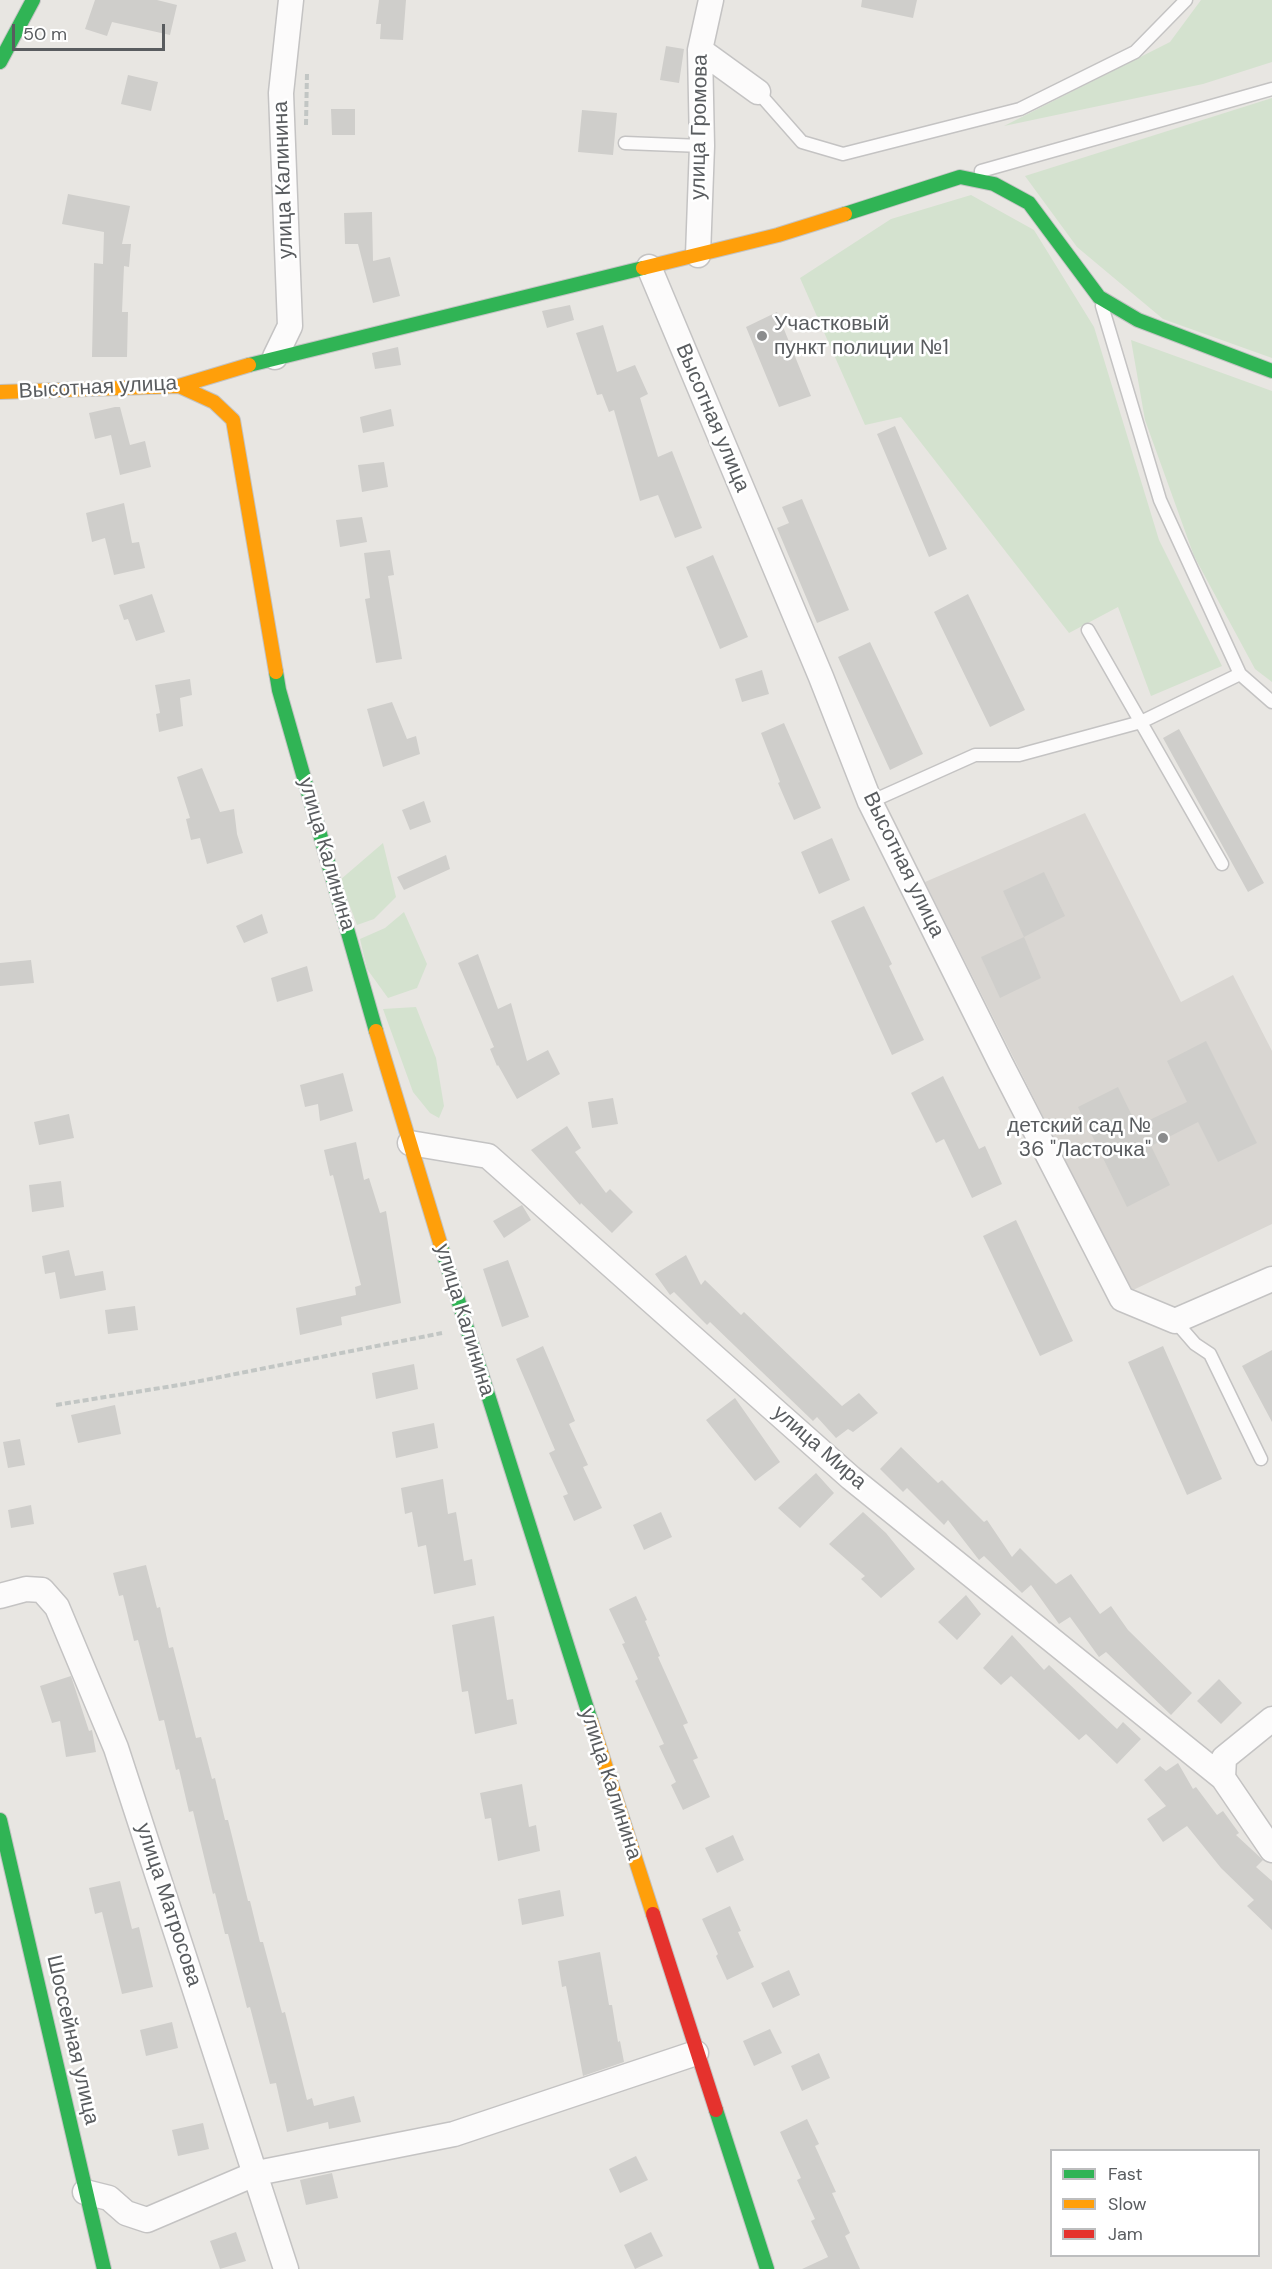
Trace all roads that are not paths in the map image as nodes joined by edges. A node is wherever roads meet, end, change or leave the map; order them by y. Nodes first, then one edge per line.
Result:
1 (20, 0) edge
2 (33, 0) edge
3 (291, 0) edge
4 (711, 0) edge
5 (1186, 0) edge
6 (0, 37) edge
7 (700, 50) junction
8 (0, 62) edge
9 (1272, 89) edge
10 (758, 92) joint
11 (625, 143) dead end
12 (702, 146) junction
13 (960, 177) junction
14 (698, 255) junction
15 (648, 267) junction
16 (1099, 297) junction
17 (275, 357) junction
18 (1272, 371) edge
19 (179, 386) junction
20 (0, 392) edge
21 (1089, 630) dead end
22 (1240, 674) junction
23 (1272, 702) edge
24 (1141, 722) junction
25 (870, 802) junction
26 (1222, 864) dead end
27 (410, 1143) junction
28 (1272, 1279) edge
29 (1175, 1321) junction
30 (1262, 1459) dead end
31 (0, 1596) edge
32 (1272, 1719) edge
33 (1223, 1778) junction
34 (0, 1820) edge
35 (1272, 1850) edge
36 (696, 2053) junction
37 (256, 2173) junction
38 (85, 2193) junction
39 (104, 2269) edge
40 (286, 2269) edge
41 (768, 2269) edge

1 - 6 street
2 - 8 street
3 - 17 street, улица Калинина
4 - 7 street, улица Громова
5 - 10 lane
7 - 10 street
7 - 12 street, улица Громова
9 - 13 lane
11 - 12 lane
12 - 14 street, улица Громова
13 - 14 street, Высотная улица
13 - 16 street, Высотная улица
14 - 15 street, Высотная улица
15 - 17 street, Высотная улица
15 - 25 street, Высотная улица
16 - 18 street, Высотная улица
16 - 22 lane
17 - 19 street, Высотная улица
19 - 20 street, Высотная улица
19 - 27 street, улица Калинина
21 - 24 lane
22 - 23 lane
22 - 24 lane
24 - 25 lane
24 - 26 lane
25 - 29 street, Высотная улица
27 - 33 street, улица Мира
27 - 36 street, улица Калинина
28 - 29 street
29 - 30 lane
31 - 37 street, улица Матросова
32 - 33 street
33 - 35 street, улица Мира
34 - 38 street, Шоссейная улица
36 - 37 street
36 - 41 street, улица Калинина
37 - 38 street
37 - 40 street, улица Матросова
38 - 39 street, Шоссейная улица

